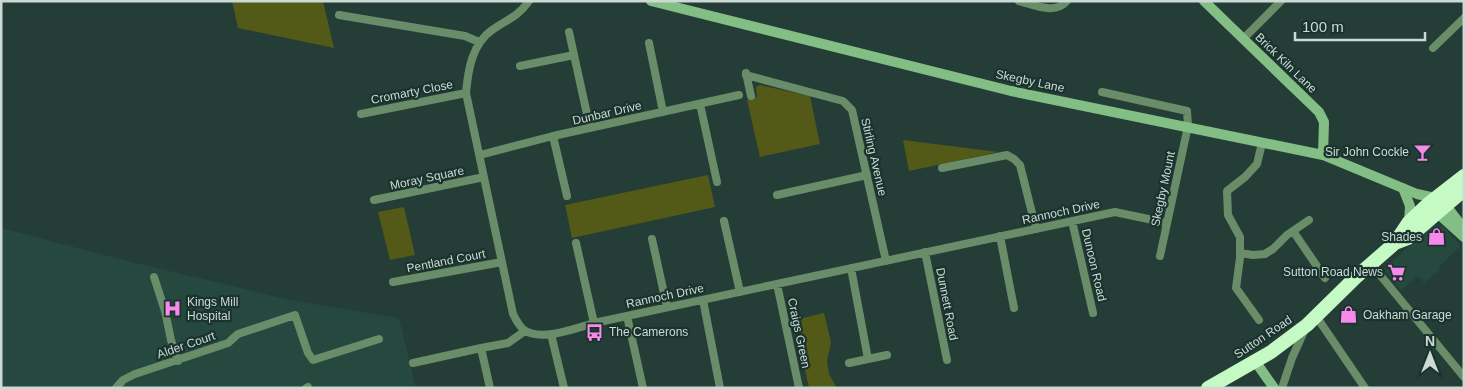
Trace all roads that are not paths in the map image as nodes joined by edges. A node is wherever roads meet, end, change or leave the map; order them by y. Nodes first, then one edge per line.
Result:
1 (529, 1) edge
2 (651, 1) edge
3 (1019, 1) edge
4 (1067, 1) edge
5 (1204, 1) edge
6 (1281, 1) edge
7 (339, 15) dead end
8 (1464, 18) edge
9 (569, 32) dead end
10 (1243, 39) junction
11 (479, 42) junction
12 (648, 43) dead end
13 (1433, 48) dead end
14 (574, 54) junction
15 (520, 66) dead end
16 (1102, 92) dead end
17 (466, 93) junction
18 (739, 95) dead end
19 (751, 96) dead end
20 (700, 104) junction
21 (663, 112) junction
22 (361, 114) dead end
23 (1188, 126) junction
24 (590, 128) junction
25 (553, 136) junction
26 (1262, 143) junction
27 (480, 155) junction
28 (1323, 155) junction
29 (942, 168) dead end
30 (867, 175) junction
31 (484, 177) junction
32 (1463, 180) edge
33 (717, 182) dead end
34 (1403, 188) junction
35 (777, 195) dead end
36 (567, 196) dead end
37 (374, 200) dead end
38 (1434, 204) junction
39 (724, 220) dead end
40 (1309, 220) dead end
41 (1072, 221) junction
42 (1409, 222) junction
43 (1167, 223) junction
44 (1036, 229) junction
45 (1464, 229) edge
46 (1293, 230) junction
47 (1000, 236) junction
48 (1464, 237) edge
49 (652, 239) dead end
50 (576, 243) dead end
51 (1395, 243) junction
52 (925, 252) junction
53 (1240, 253) junction
54 (1160, 256) dead end
55 (886, 261) junction
56 (502, 262) junction
57 (1371, 264) junction
58 (851, 268) junction
59 (154, 277) dead end
60 (1325, 278) dead end
61 (393, 282) dead end
62 (166, 283) dead end
63 (777, 284) junction
64 (157, 286) junction
65 (740, 292) junction
66 (703, 300) junction
67 (667, 307) junction
68 (1014, 308) dead end
69 (1093, 314) dead end
70 (627, 316) junction
71 (1259, 320) dead end
72 (1312, 321) junction
73 (594, 323) junction
74 (525, 331) junction
75 (551, 334) junction
76 (379, 339) dead end
77 (481, 348) junction
78 (887, 354) dead end
79 (868, 359) junction
80 (947, 360) dead end
81 (178, 361) junction
82 (1255, 361) junction
83 (413, 363) dead end
84 (849, 363) dead end
85 (1464, 377) edge
86 (116, 388) edge
87 (490, 388) edge
88 (564, 388) edge
89 (643, 388) edge
90 (720, 388) edge
91 (799, 388) edge
92 (1208, 388) edge
93 (1274, 388) edge
94 (1282, 388) edge
95 (1365, 388) edge

1 - 11 street
2 - 23 main road, Skegby Lane
3 - 4 street
5 - 10 main road, Brick Kiln Lane
6 - 10 street
7 - 11 street
8 - 13 street
9 - 14 street
10 - 28 main road, Brick Kiln Lane
11 - 17 street
12 - 21 street
14 - 15 street
14 - 24 street
16 - 23 street
17 - 22 street, Cromarty Close
17 - 27 street
18 - 20 street, Dunbar Drive
19 - 30 street, Stirling Avenue
20 - 21 street, Dunbar Drive
20 - 33 street
21 - 24 street, Dunbar Drive
23 - 26 main road, Skegby Lane
23 - 43 street, Skegby Mount
24 - 25 street, Dunbar Drive
25 - 27 street, Dunbar Drive
25 - 36 street
26 - 28 main road, Skegby Lane
26 - 53 street
27 - 31 street
28 - 34 main road, Skegby Lane
29 - 44 street
30 - 35 street
30 - 55 street, Stirling Avenue
31 - 37 street, Moray Square
31 - 56 street
32 - 38 highway, Sutton Road
34 - 38 main road, Skegby Lane
34 - 42 main road
38 - 42 highway, Sutton Road
38 - 45 main road
38 - 48 main road
38 - 51 highway, Sutton Road
39 - 65 street
40 - 46 street
41 - 43 street, Rannoch Drive
41 - 44 street, Rannoch Drive
41 - 69 street, Dunoon Road
42 - 51 highway, Sutton Road
43 - 54 street, Skegby Mount
44 - 47 street, Rannoch Drive
46 - 53 street
46 - 60 street
47 - 52 street, Rannoch Drive
47 - 68 street
49 - 67 street
50 - 73 street
51 - 57 highway, Sutton Road
52 - 55 street, Rannoch Drive
52 - 80 street, Dunnett Road
53 - 71 street
55 - 58 street, Rannoch Drive
56 - 61 street, Pentland Court
56 - 74 street
57 - 72 highway, Sutton Road
57 - 85 street
58 - 63 street, Rannoch Drive
58 - 79 street
59 - 64 street
62 - 64 street
63 - 65 street, Rannoch Drive
63 - 91 street, Craigs Green
64 - 81 street
65 - 66 street, Rannoch Drive
66 - 67 street, Rannoch Drive
66 - 90 street
67 - 70 street, Rannoch Drive
70 - 73 street, Rannoch Drive
70 - 89 street
72 - 82 highway, Sutton Road
72 - 94 street
72 - 95 street
73 - 75 street, Rannoch Drive
74 - 75 street, Rannoch Drive
74 - 77 street
75 - 88 street
76 - 81 street, Alder Court
77 - 83 street
77 - 87 street
78 - 79 street
79 - 84 street
81 - 86 street, Alder Court
82 - 92 highway, Sutton Road
82 - 93 main road

